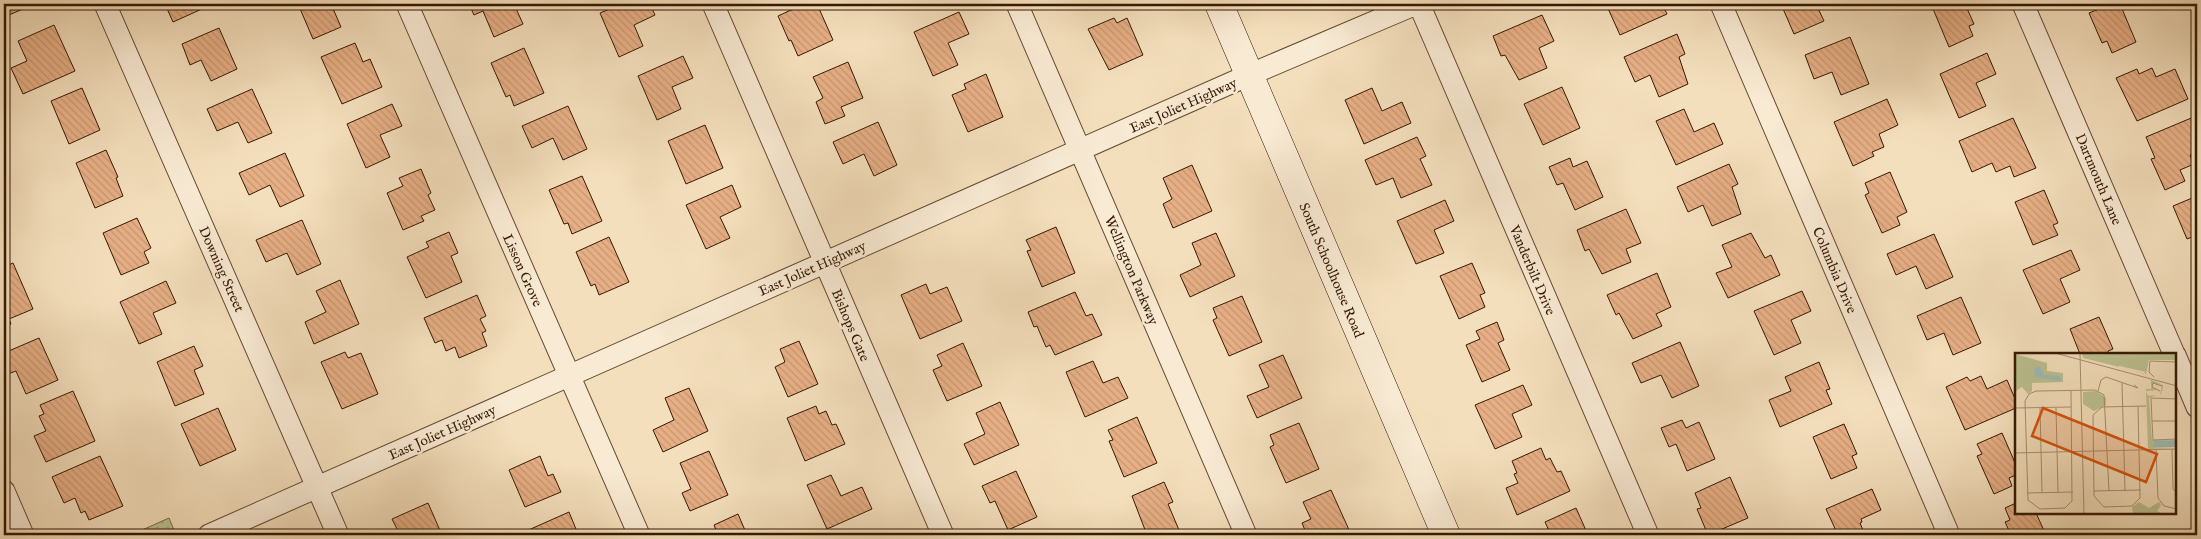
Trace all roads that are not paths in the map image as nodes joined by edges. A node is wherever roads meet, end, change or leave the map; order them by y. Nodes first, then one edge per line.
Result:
1 (105, 4) edge
2 (407, 4) edge
3 (713, 4) edge
4 (1017, 4) edge
5 (1219, 4) edge
6 (1418, 4) edge
7 (1721, 4) edge
8 (2023, 4) edge
9 (1249, 75) junction
10 (1080, 150) junction
11 (825, 263) junction
12 (2175, 353) edge
13 (2176, 356) edge
14 (569, 375) junction
15 (2197, 407) edge
16 (317, 488) junction
17 (4, 491) edge
18 (23, 535) edge
19 (209, 535) edge
20 (338, 535) edge
21 (639, 535) edge
22 (943, 535) edge
23 (1246, 535) edge
24 (1446, 535) edge
25 (1648, 535) edge
26 (1950, 535) edge

1 - 16 street, Downing Street
2 - 14 street, Lisson Grove
3 - 11 street, Bishops Gate
4 - 10 street, Wellington Parkway
5 - 9 street, South Schoolhouse Road
6 - 9 street, East Joliet Highway
6 - 25 street, Vanderbilt Drive
7 - 26 street, Columbia Drive
8 - 12 street, Dartmouth Lane
9 - 10 street, East Joliet Highway
9 - 24 street, South Schoolhouse Road
10 - 11 street, East Joliet Highway
10 - 23 street, Wellington Parkway
11 - 14 street, East Joliet Highway
11 - 22 street, Bishops Gate
13 - 15 street, Dartmouth Lane
14 - 16 street, East Joliet Highway
14 - 21 street, Lisson Grove
16 - 19 street, East Joliet Highway
16 - 20 street, Downing Street
17 - 18 street

